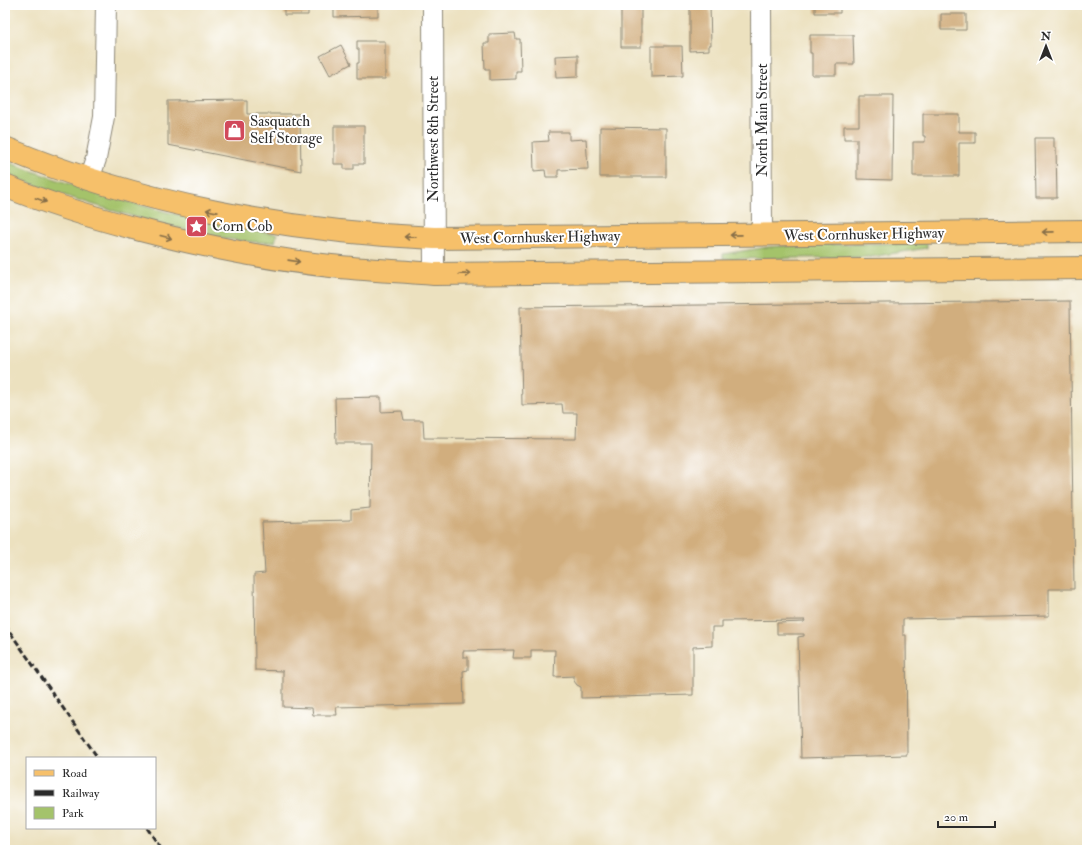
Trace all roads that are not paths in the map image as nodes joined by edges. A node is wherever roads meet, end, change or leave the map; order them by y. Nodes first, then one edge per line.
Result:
1 (106, 5) edge
2 (433, 5) edge
3 (761, 5) edge
4 (5, 148) edge
5 (89, 179) junction
6 (5, 186) edge
7 (1087, 232) edge
8 (762, 235) junction
9 (434, 238) junction
10 (1087, 268) edge
11 (434, 274) junction

1 - 5 street
2 - 9 street, Northwest 8th Street
3 - 8 street, North Main Street
4 - 5 main road, West Cornhusker Highway
9 -> 5 main road, West Cornhusker Highway
6 -> 11 main road
7 -> 8 main road, West Cornhusker Highway
8 -> 9 main road, West Cornhusker Highway
9 - 11 street, Northwest 8th Street
11 -> 10 main road

